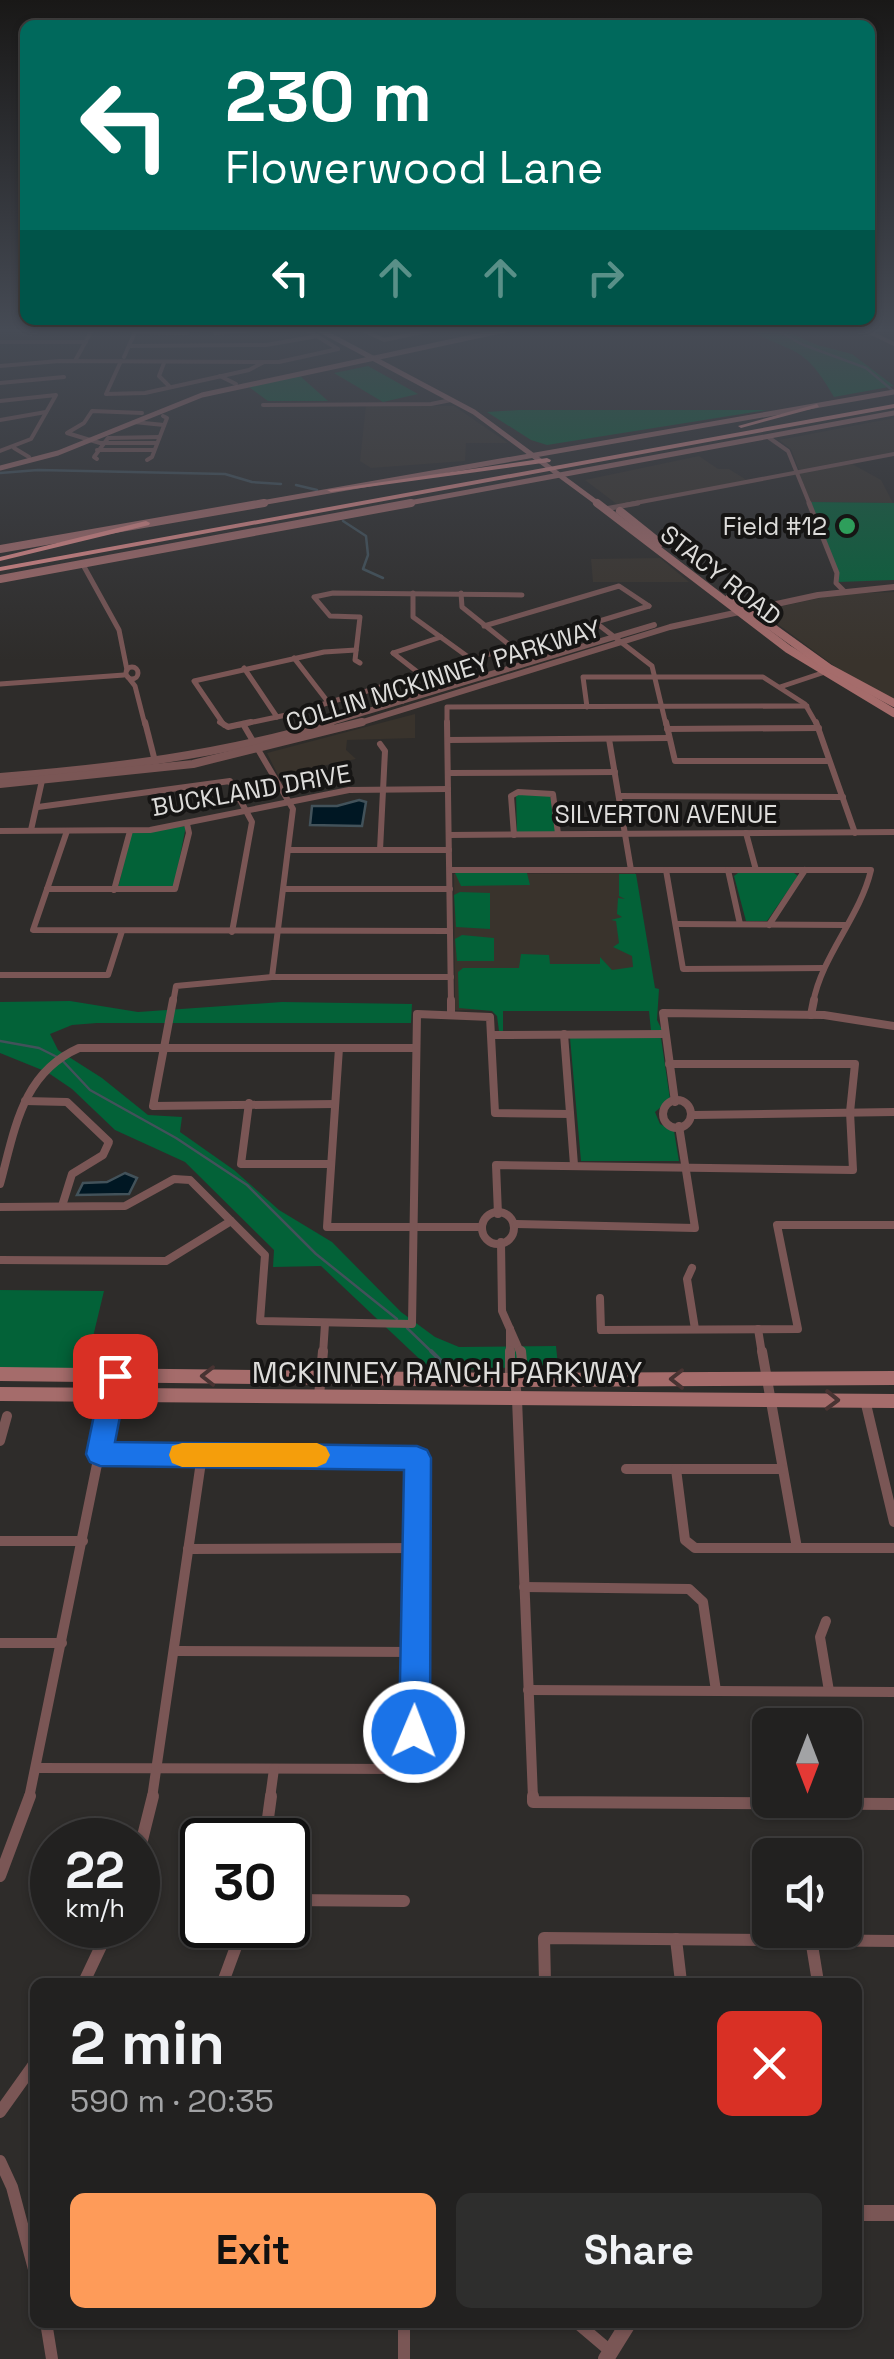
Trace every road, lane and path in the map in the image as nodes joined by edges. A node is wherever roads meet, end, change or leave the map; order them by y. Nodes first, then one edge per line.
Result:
1 (29, 440) edge
2 (88, 440) edge
3 (105, 440) edge
4 (106, 440) edge
5 (158, 440) edge
6 (518, 440) edge
7 (523, 440) edge
8 (611, 440) edge
9 (665, 440) edge
10 (699, 440) edge
11 (726, 440) edge
12 (752, 440) edge
13 (773, 440) edge
14 (157, 444) junction
15 (11, 449) junction
16 (557, 449) junction
17 (97, 450) junction
18 (648, 450) junction
19 (0, 451) edge
20 (537, 452) junction
21 (894, 454) edge
22 (97, 459) dead end
23 (25, 460) junction
24 (147, 460) dead end
25 (527, 463) junction
26 (0, 466) edge
27 (589, 472) junction
28 (798, 472) junction
29 (573, 475) junction
30 (563, 477) junction
31 (541, 481) junction
32 (331, 490) joint
33 (421, 492) junction
34 (615, 507) junction
35 (605, 509) junction
36 (146, 523) junction
37 (296, 523) junction
38 (159, 548) junction
39 (0, 549) edge
40 (671, 550) junction
41 (661, 552) junction
42 (0, 560) edge
43 (82, 563) junction
44 (0, 573) edge
45 (894, 584) edge
46 (842, 589) junction
47 (413, 592) junction
48 (461, 593) junction
49 (522, 594) dead end
50 (738, 608) junction
51 (594, 622) junction
52 (484, 626) junction
53 (440, 637) junction
54 (617, 639) junction
55 (512, 647) junction
56 (356, 650) junction
57 (294, 658) junction
58 (471, 659) junction
59 (128, 661) junction
60 (360, 663) dead end
61 (244, 668) junction
62 (832, 669) junction
63 (137, 673) junction
64 (820, 673) junction
65 (126, 674) junction
66 (420, 674) junction
67 (656, 677) junction
68 (0, 684) edge
69 (383, 685) junction
70 (135, 686) junction
71 (780, 687) junction
72 (403, 701) junction
73 (328, 702) junction
74 (894, 704) edge
75 (663, 706) junction
76 (808, 706) junction
77 (587, 707) junction
78 (894, 713) edge
79 (277, 716) junction
80 (242, 724) junction
81 (819, 728) junction
82 (667, 729) junction
83 (669, 738) junction
84 (609, 739) junction
85 (448, 740) junction
86 (380, 744) dead end
87 (257, 748) junction
88 (830, 761) junction
89 (156, 766) junction
90 (448, 772) junction
91 (614, 772) junction
92 (43, 778) junction
93 (0, 781) edge
94 (383, 790) junction
95 (448, 790) junction
96 (618, 796) junction
97 (843, 797) junction
98 (291, 802) junction
99 (38, 807) junction
100 (248, 812) junction
101 (187, 824) junction
102 (31, 830) junction
103 (67, 830) junction
104 (2, 831) edge
105 (130, 831) junction
106 (894, 832) edge
107 (855, 833) junction
108 (514, 834) junction
109 (558, 834) junction
110 (625, 834) junction
111 (746, 834) junction
112 (449, 835) junction
113 (0, 841) edge
114 (290, 850) junction
115 (380, 850) junction
116 (449, 850) junction
117 (450, 870) junction
118 (631, 870) junction
119 (666, 870) junction
120 (728, 870) junction
121 (756, 870) junction
122 (805, 870) junction
123 (47, 889) junction
124 (284, 889) junction
125 (114, 890) junction
126 (450, 890) junction
127 (676, 924) junction
128 (740, 924) junction
129 (769, 924) junction
130 (846, 925) junction
131 (122, 931) junction
132 (278, 931) junction
133 (450, 931) junction
134 (232, 932) junction
135 (824, 968) junction
136 (0, 975) edge
137 (272, 977) junction
138 (451, 978) junction
139 (451, 1014) junction
140 (811, 1015) junction
141 (894, 1026) edge
142 (492, 1034) junction
143 (564, 1034) junction
144 (664, 1034) junction
145 (339, 1048) junction
146 (416, 1048) junction
147 (164, 1050) junction
148 (669, 1064) junction
149 (26, 1101) junction
150 (675, 1102) junction
151 (249, 1103) junction
152 (336, 1104) junction
153 (850, 1112) junction
154 (894, 1112) edge
155 (570, 1114) junction
156 (694, 1115) junction
157 (680, 1126) junction
158 (332, 1164) junction
159 (574, 1165) junction
160 (685, 1165) junction
161 (0, 1184) edge
162 (62, 1206) junction
163 (0, 1207) edge
164 (498, 1214) junction
165 (231, 1221) junction
166 (516, 1224) junction
167 (894, 1224) edge
168 (414, 1226) junction
169 (480, 1226) junction
170 (502, 1242) junction
171 (0, 1260) edge
172 (692, 1268) dead end
173 (600, 1298) dead end
174 (325, 1324) junction
175 (695, 1330) junction
176 (758, 1330) junction
177 (0, 1374) edge
178 (115, 1376) junction
179 (321, 1377) junction
180 (894, 1378) edge
181 (766, 1379) junction
182 (515, 1380) junction
183 (0, 1394) edge
184 (112, 1394) junction
185 (319, 1396) junction
186 (517, 1399) junction
187 (769, 1399) junction
188 (864, 1400) junction
189 (894, 1400) edge
190 (7, 1416) dead end
191 (0, 1442) edge
192 (100, 1454) junction
193 (202, 1455) junction
194 (676, 1468) junction
195 (626, 1469) dead end
196 (782, 1469) junction
197 (894, 1522) edge
198 (83, 1540) junction
199 (0, 1541) edge
200 (188, 1548) junction
201 (416, 1548) junction
202 (797, 1548) junction
203 (894, 1548) edge
204 (524, 1588) junction
205 (826, 1621) dead end
206 (0, 1643) edge
207 (62, 1643) junction
208 (175, 1651) junction
209 (416, 1652) junction
210 (528, 1690) junction
211 (716, 1691) junction
212 (829, 1691) junction
213 (894, 1692) edge
214 (36, 1768) junction
215 (157, 1769) junction
216 (274, 1769) junction
217 (894, 1804) edge
218 (146, 1818) edge
219 (268, 1818) edge
220 (0, 1876) edge
221 (310, 1900) edge
222 (404, 1901) dead end
223 (676, 1939) junction
224 (752, 1939) edge
225 (862, 1940) edge
226 (894, 1940) edge
227 (101, 1948) edge
228 (236, 1948) edge
229 (812, 1948) edge
230 (86, 1978) edge
231 (224, 1978) edge
232 (545, 1978) edge
233 (681, 1978) edge
234 (817, 1978) edge
235 (30, 2070) edge
236 (0, 2112) edge
237 (0, 2161) edge
238 (862, 2213) edge
239 (894, 2213) edge
240 (30, 2227) edge
241 (47, 2328) edge
242 (404, 2328) edge
243 (582, 2328) edge
244 (625, 2328) edge
245 (607, 2355) edge
246 (52, 2359) edge
247 (404, 2359) edge

1 - 15 street
2 - 23 main road
3 - 17 street
4 - 14 street
5 - 14 street
6 - 20 main road
7 - 20 main road
8 - 16 main road
9 - 25 highway
10 - 18 highway
11 - 18 highway
12 - 27 main road
13 - 28 street
14 - 17 street
14 - 24 street
15 - 19 street
15 - 23 street
16 - 20 main road
16 - 27 main road
17 - 22 street
18 - 25 highway
20 - 25 main road
20 - 29 main road, STACY ROAD
20 - 30 main road, STACY ROAD
21 - 28 street
23 - 26 main road
25 - 31 main road
25 - 32 highway
25 - 33 highway
25 - 42 highway
27 - 29 main road
28 - 34 street
28 - 46 street
29 - 30 main road
29 - 34 main road, STACY ROAD
30 - 31 main road
30 - 35 main road, STACY ROAD
31 - 37 main road
32 - 36 main road
33 - 37 highway
33 - 44 highway
34 - 35 street
34 - 40 main road, STACY ROAD
35 - 41 main road, STACY ROAD
36 - 39 main road
36 - 42 highway
37 - 38 main road
38 - 43 main road
38 - 44 highway
40 - 41 main road
40 - 50 main road, STACY ROAD
41 - 50 main road, STACY ROAD
43 - 44 main road
43 - 59 street
45 - 46 street, COLLIN MCKINNEY PARKWAY
46 - 50 street, COLLIN MCKINNEY PARKWAY
47 - 48 street
47 - 53 street
47 - 56 street
48 - 49 street
48 - 52 street
50 - 54 street, COLLIN MCKINNEY PARKWAY
50 - 62 main road, STACY ROAD
50 - 64 main road, STACY ROAD
51 - 52 street
51 - 54 street
51 - 55 street
52 - 55 street
53 - 58 street
53 - 66 street
54 - 67 street
54 - 72 street, COLLIN MCKINNEY PARKWAY
54 - 87 street, COLLIN MCKINNEY PARKWAY
55 - 58 street
56 - 57 street
56 - 60 street
57 - 61 street
57 - 73 street
58 - 66 street
59 - 63 street
59 - 65 street
61 - 79 street
61 - 80 street
62 - 64 street
62 - 74 main road, STACY ROAD
63 - 65 street
63 - 70 street
64 - 71 street
64 - 78 main road, STACY ROAD
65 - 68 street
65 - 70 street
66 - 69 street
67 - 71 street
67 - 75 street
67 - 77 street
69 - 72 street
69 - 73 street
70 - 89 street
71 - 76 street
72 - 87 street, COLLIN MCKINNEY PARKWAY
73 - 79 street
75 - 76 street
75 - 77 street
75 - 82 street
76 - 81 street
77 - 85 street
79 - 80 street
80 - 87 street
81 - 82 street
81 - 88 street
82 - 83 street
83 - 84 street
83 - 88 street
84 - 85 street
84 - 91 street
85 - 90 street
86 - 94 street
87 - 89 street, COLLIN MCKINNEY PARKWAY
87 - 98 street
88 - 97 street
89 - 92 street, COLLIN MCKINNEY PARKWAY
90 - 91 street
90 - 95 street
91 - 96 street
92 - 93 street, COLLIN MCKINNEY PARKWAY
92 - 99 street
94 - 95 street, BUCKLAND DRIVE
94 - 98 street, BUCKLAND DRIVE
94 - 115 street
95 - 112 street
96 - 97 street
96 - 110 street
97 - 107 street
98 - 100 street, BUCKLAND DRIVE
98 - 114 street
99 - 100 street
99 - 102 street
100 - 101 street, BUCKLAND DRIVE
100 - 134 street
101 - 105 street, BUCKLAND DRIVE
101 - 125 street
102 - 103 street, BUCKLAND DRIVE
102 - 104 street, BUCKLAND DRIVE
103 - 105 street, BUCKLAND DRIVE
103 - 123 street
104 - 113 street
105 - 125 street
106 - 107 street, SILVERTON AVENUE
107 - 111 street, SILVERTON AVENUE
108 - 109 street, SILVERTON AVENUE
108 - 109 street
108 - 112 street, SILVERTON AVENUE
109 - 110 street, SILVERTON AVENUE
110 - 111 street, SILVERTON AVENUE
110 - 118 street
111 - 121 street
112 - 116 street
114 - 115 street
114 - 124 street
115 - 116 street
116 - 117 street
117 - 118 street
117 - 126 street
118 - 119 street
119 - 120 street
119 - 127 street
120 - 121 street
120 - 128 street
121 - 122 street
122 - 129 street
122 - 130 street
123 - 125 street
123 - 131 street
124 - 126 street
124 - 132 street
126 - 133 street
127 - 128 street
127 - 135 street
128 - 129 street
129 - 130 street
130 - 135 street
131 - 134 street
131 - 136 street
132 - 133 street
132 - 134 street
132 - 137 street
133 - 138 street
135 - 140 street
137 - 138 street
137 - 147 street
138 - 139 street
139 - 142 street
139 - 146 street
140 - 141 street
140 - 144 street
142 - 143 street
142 - 155 street
143 - 144 street
143 - 155 street
144 - 148 street
145 - 146 street
145 - 147 street
145 - 152 street
146 - 168 street
147 - 149 street
147 - 151 street
148 - 150 street
148 - 153 street
149 - 161 street
149 - 162 street
150 - 156 street
150 - 157 street
151 - 152 street
151 - 158 street
152 - 158 street
153 - 154 street
153 - 156 street
153 - 160 street
155 - 159 street
156 - 157 street
157 - 160 street
158 - 168 street
159 - 160 street
159 - 164 street
160 - 166 street
162 - 163 street
162 - 165 street
164 - 166 street
164 - 169 street
165 - 171 street
165 - 174 street
166 - 170 street
167 - 176 street
168 - 169 street
168 - 174 street
169 - 170 street
170 - 182 street
172 - 175 street
173 - 175 street
174 - 179 street
175 - 176 street
176 - 181 street
177 - 178 main road, MCKINNEY RANCH PARKWAY
179 -> 178 main road, MCKINNEY RANCH PARKWAY
178 - 184 street
179 - 182 main road, MCKINNEY RANCH PARKWAY
179 - 185 street
180 - 181 main road, MCKINNEY RANCH PARKWAY
181 -> 182 main road, MCKINNEY RANCH PARKWAY
181 - 187 street
182 - 186 street
183 - 184 main road, MCKINNEY RANCH PARKWAY
184 - 185 main road, MCKINNEY RANCH PARKWAY
184 - 192 street
185 - 186 main road, MCKINNEY RANCH PARKWAY
186 - 187 main road, MCKINNEY RANCH PARKWAY
186 - 204 street
187 -> 188 main road, MCKINNEY RANCH PARKWAY
187 - 196 street
188 - 189 main road, MCKINNEY RANCH PARKWAY
188 - 197 street
190 - 191 street
192 - 193 street
192 - 198 street
193 - 200 street
193 - 201 street
194 - 195 street
194 - 196 street
194 - 202 street
196 - 202 street
198 - 199 street
198 - 207 street
200 - 201 street
200 - 208 street
201 - 209 street
202 - 203 street
204 - 210 street
204 - 211 street
205 - 212 street
206 - 207 street
207 - 214 street
208 - 209 street
208 - 215 street
209 - 216 street
210 - 211 street
210 - 217 street
211 - 212 street
212 - 213 street
214 - 215 street
214 - 220 street
215 - 216 street
215 - 218 street
216 - 219 street
221 - 222 street
223 - 224 street
223 - 232 street
223 - 233 street
225 - 226 street
227 - 230 street
228 - 231 street
229 - 234 street
235 - 236 street
237 - 240 street
238 - 239 street
241 - 246 street
242 - 247 street
243 - 245 street
244 - 245 street

